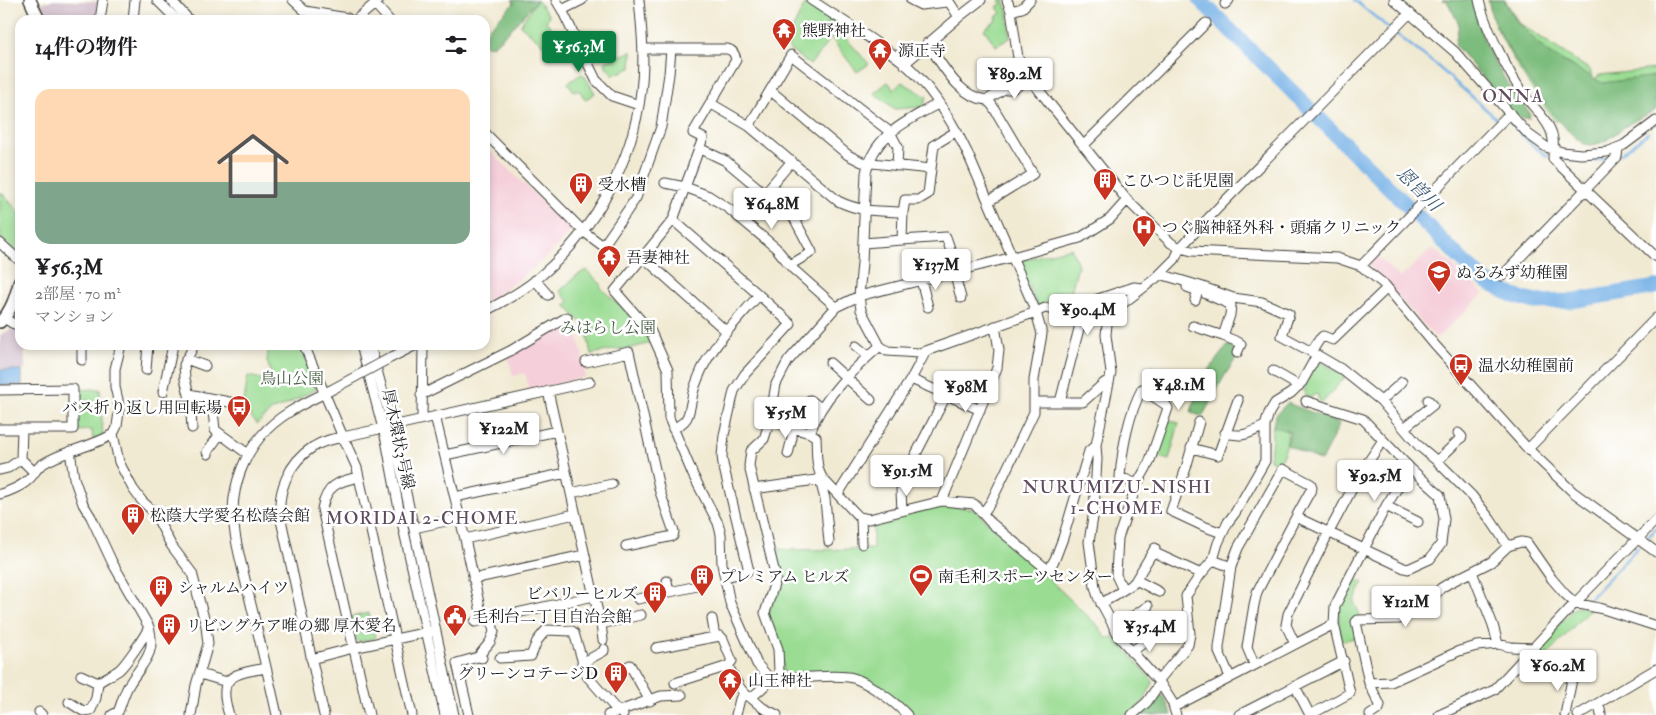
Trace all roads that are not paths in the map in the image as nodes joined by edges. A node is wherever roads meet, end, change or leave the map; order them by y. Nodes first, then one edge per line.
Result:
1 (30, 0) edge
2 (103, 0) edge
3 (135, 0) edge
4 (157, 0) edge
5 (171, 0) edge
6 (293, 0) edge
7 (556, 0) edge
8 (582, 0) edge
9 (639, 0) edge
10 (811, 0) edge
11 (911, 0) edge
12 (981, 0) edge
13 (1007, 0) edge
14 (1030, 0) edge
15 (1394, 0) edge
16 (1479, 0) edge
17 (378, 1) edge
18 (562, 10) junction
19 (1011, 11) junction
20 (1410, 13) junction
21 (37, 15) edge
22 (101, 15) edge
23 (134, 15) edge
24 (172, 15) edge
25 (184, 15) edge
26 (329, 15) edge
27 (362, 15) edge
28 (386, 15) edge
29 (959, 17) junction
30 (1206, 23) dead end
31 (927, 43) junction
32 (643, 49) junction
33 (671, 49) junction
34 (904, 64) junction
35 (1030, 79) junction
36 (667, 91) junction
37 (771, 91) junction
38 (677, 92) dead end
39 (987, 100) junction
40 (710, 103) junction
41 (939, 103) junction
42 (639, 106) junction
43 (1510, 113) junction
44 (1656, 121) edge
45 (749, 126) junction
46 (957, 131) junction
47 (890, 132) junction
48 (490, 138) edge
49 (1083, 146) junction
50 (699, 148) junction
51 (1618, 149) junction
52 (1554, 150) junction
53 (792, 162) junction
54 (868, 163) junction
55 (897, 166) junction
56 (931, 169) junction
57 (665, 183) dead end
58 (686, 187) junction
59 (1585, 190) junction
60 (764, 194) junction
61 (1127, 200) junction
62 (989, 201) junction
63 (864, 211) junction
64 (903, 212) junction
65 (673, 220) junction
66 (583, 231) junction
67 (766, 240) junction
68 (902, 240) junction
69 (0, 243) edge
70 (862, 243) junction
71 (758, 248) dead end
72 (1180, 248) junction
73 (15, 256) edge
74 (643, 257) junction
75 (1013, 257) junction
76 (1656, 257) edge
77 (790, 265) junction
78 (1361, 266) junction
79 (956, 271) junction
80 (1160, 274) junction
81 (1502, 276) dead end
82 (1176, 278) junction
83 (536, 280) junction
84 (921, 280) junction
85 (1144, 288) junction
86 (1387, 288) junction
87 (1208, 289) junction
88 (548, 294) dead end
89 (759, 296) junction
90 (859, 296) junction
91 (960, 298) dead end
92 (15, 300) edge
93 (1195, 300) dead end
94 (836, 307) junction
95 (928, 307) dead end
96 (490, 308) edge
97 (1036, 312) junction
98 (1082, 316) junction
99 (567, 317) dead end
100 (1656, 318) edge
101 (2, 320) edge
102 (15, 324) edge
103 (995, 326) junction
104 (1194, 326) dead end
105 (726, 331) junction
106 (1223, 336) junction
107 (856, 346) dead end
108 (880, 346) junction
109 (82, 350) edge
110 (120, 350) edge
111 (148, 350) edge
112 (172, 350) edge
113 (191, 350) edge
114 (307, 350) edge
115 (363, 350) edge
116 (371, 350) edge
117 (407, 350) edge
118 (422, 350) edge
119 (926, 352) junction
120 (1237, 353) dead end
121 (1315, 353) junction
122 (868, 356) junction
123 (186, 359) junction
124 (82, 360) dead end
125 (586, 362) dead end
126 (830, 363) dead end
127 (205, 366) dead end
128 (146, 370) dead end
129 (1272, 371) dead end
130 (846, 378) junction
131 (911, 379) junction
132 (1109, 380) junction
133 (590, 382) dead end
134 (1402, 382) dead end
135 (1298, 386) junction
136 (0, 390) edge
137 (821, 390) dead end
138 (328, 391) junction
139 (548, 391) junction
140 (162, 392) dead end
141 (189, 394) junction
142 (422, 395) junction
143 (946, 396) junction
144 (829, 397) junction
145 (866, 399) dead end
146 (810, 400) dead end
147 (1238, 400) dead end
148 (1306, 401) dead end
149 (1381, 401) junction
150 (1034, 402) junction
151 (1060, 402) junction
152 (239, 404) dead end
153 (1433, 404) dead end
154 (821, 408) junction
155 (980, 410) junction
156 (214, 411) dead end
157 (435, 416) junction
158 (422, 418) junction
159 (770, 420) junction
160 (1199, 422) dead end
161 (1265, 426) junction
162 (387, 427) junction
163 (192, 428) dead end
164 (792, 428) junction
165 (1404, 428) junction
166 (0, 429) edge
167 (22, 429) junction
168 (673, 429) junction
169 (557, 431) junction
170 (810, 433) junction
171 (1226, 433) junction
172 (113, 434) junction
173 (220, 434) junction
174 (343, 437) junction
175 (1463, 437) dead end
176 (1383, 440) junction
177 (1096, 445) junction
178 (1190, 448) junction
179 (1528, 449) junction
180 (70, 451) junction
181 (208, 454) dead end
182 (248, 454) junction
183 (788, 454) dead end
184 (445, 455) junction
185 (21, 459) junction
186 (1437, 461) junction
187 (1410, 468) junction
188 (0, 470) edge
189 (34, 472) junction
190 (566, 473) junction
191 (359, 477) junction
192 (822, 480) junction
193 (612, 484) dead end
194 (1137, 484) junction
195 (754, 489) junction
196 (571, 493) junction
197 (0, 494) edge
198 (838, 494) junction
199 (455, 497) junction
200 (942, 500) junction
201 (1386, 506) junction
202 (902, 511) junction
203 (983, 513) junction
204 (575, 514) junction
205 (1296, 517) junction
206 (460, 518) junction
207 (861, 518) junction
208 (1656, 520) edge
209 (1414, 522) dead end
210 (414, 528) junction
211 (1329, 532) junction
212 (1222, 533) junction
213 (465, 539) junction
214 (1638, 539) junction
215 (829, 542) dead end
216 (862, 544) dead end
217 (626, 546) dead end
218 (1508, 546) junction
219 (1364, 548) junction
220 (1656, 552) edge
221 (584, 556) junction
222 (1213, 560) junction
223 (1231, 568) junction
224 (1472, 572) junction
225 (1201, 574) junction
226 (726, 577) junction
227 (473, 579) junction
228 (1136, 580) junction
229 (667, 581) dead end
230 (697, 586) dead end
231 (1123, 590) junction
232 (669, 592) junction
233 (1159, 592) dead end
234 (594, 596) junction
235 (638, 599) dead end
236 (1575, 603) junction
237 (1102, 604) junction
238 (1148, 606) dead end
239 (641, 615) dead end
240 (487, 619) junction
241 (712, 619) dead end
242 (475, 622) dead end
243 (216, 624) dead end
244 (601, 624) junction
245 (1334, 624) junction
246 (206, 626) junction
247 (1656, 626) edge
248 (149, 627) junction
249 (1114, 628) junction
250 (431, 632) junction
251 (1156, 634) dead end
252 (715, 637) junction
253 (395, 639) junction
254 (1295, 644) junction
255 (1498, 644) junction
256 (353, 648) junction
257 (656, 648) dead end
258 (1534, 648) junction
259 (1131, 652) junction
260 (500, 658) dead end
261 (311, 659) junction
262 (1344, 661) junction
263 (582, 663) junction
264 (1254, 664) junction
265 (1519, 664) junction
266 (626, 665) dead end
267 (728, 666) junction
268 (266, 668) junction
269 (1656, 669) edge
270 (1526, 671) dead end
271 (200, 674) junction
272 (1574, 674) dead end
273 (81, 675) dead end
274 (1230, 677) junction
275 (774, 678) junction
276 (227, 682) junction
277 (1159, 682) junction
278 (675, 683) dead end
279 (1369, 683) junction
280 (98, 684) junction
281 (1295, 686) junction
282 (682, 696) dead end
283 (748, 696) junction
284 (650, 701) junction
285 (69, 702) dead end
286 (1599, 703) junction
287 (1175, 711) edge
288 (94, 713) edge
289 (621, 714) edge
290 (112, 715) edge
291 (191, 715) edge
292 (229, 715) edge
293 (277, 715) edge
294 (324, 715) edge
295 (369, 715) edge
296 (412, 715) edge
297 (445, 715) edge
298 (454, 715) edge
299 (469, 715) edge
300 (608, 715) edge
301 (736, 715) edge
302 (777, 715) edge
303 (906, 715) edge
304 (1132, 715) edge
305 (1239, 715) edge
306 (1310, 715) edge
307 (1370, 715) edge
308 (1439, 715) edge
309 (1565, 715) edge
310 (1578, 715) edge
311 (1601, 715) edge

1 - 21 main road
2 - 22 street
3 - 23 street
4 - 24 street
5 - 25 street
6 - 26 street
7 - 18 street
8 - 18 street
9 - 32 street
10 - 34 street
11 - 29 street
12 - 29 street
13 - 19 street
14 - 19 street
15 - 20 street
16 - 52 street
17 - 27 street
17 - 28 street
18 - 42 street
19 - 35 street
20 - 43 street
20 - 72 street
29 - 31 street
30 - 49 street
31 - 34 street
31 - 39 street
32 - 33 street
32 - 42 street
33 - 36 street
33 - 40 street
34 - 41 street
35 - 39 street
35 - 49 street
36 - 38 street
36 - 66 street
37 - 45 street
37 - 47 street
37 - 54 street
39 - 62 street
40 - 45 street
40 - 50 street
41 - 46 street
41 - 47 street
42 - 66 street
43 - 52 street
43 - 78 street
44 - 51 street
45 - 53 street
46 - 56 street
46 - 62 street
47 - 54 street
47 - 55 street
48 - 66 street
49 - 61 street
50 - 58 street
50 - 60 street
51 - 52 street
51 - 59 street
52 - 59 street
53 - 60 street
53 - 63 street
54 - 55 street
54 - 63 street
55 - 56 street
56 - 64 street
57 - 58 street
58 - 65 street
58 - 67 street
59 - 76 street
59 - 81 street
60 - 77 street
61 - 72 street
61 - 75 street
62 - 75 street
63 - 64 street
63 - 70 street
64 - 68 street
65 - 74 street
65 - 89 street
66 - 83 street
67 - 71 street
67 - 77 street
68 - 70 street
68 - 79 street
69 - 73 street
70 - 90 street
72 - 78 street
72 - 80 street
74 - 105 street
74 - 168 street
75 - 79 street
75 - 97 street
77 - 94 street
78 - 86 street
79 - 84 street
79 - 91 street
80 - 82 street
80 - 85 street
82 - 87 street
82 - 93 street
83 - 88 street
83 - 96 street
84 - 90 street
84 - 95 street
85 - 98 street
85 - 132 street
86 - 121 street
86 - 179 street
87 - 106 street
87 - 121 street
89 - 105 street
89 - 226 street
90 - 94 street
90 - 108 street
92 - 101 main road
94 - 159 street
97 - 98 street
97 - 103 street
97 - 150 street
98 - 151 street
99 - 142 street
100 - 179 street
101 - 102 street
103 - 119 street
103 - 155 street
104 - 106 street
105 - 168 street
106 - 120 street
107 - 122 street
108 - 119 street
108 - 122 street
109 - 124 street
110 - 172 street
111 - 128 street
112 - 140 street
113 - 123 street
114 - 138 street
115 - 162 street, 厚木環状3号線
116 - 162 street, 厚木環状3号線
117 - 138 street, bridge
118 - 142 street
119 - 131 street
121 - 135 street
121 - 149 street
122 - 130 street
123 - 127 street
123 - 141 street
125 - 217 street
126 - 130 street
129 - 135 street
130 - 144 street
130 - 145 street
131 - 143 street
131 - 198 street
132 - 151 street
132 - 177 street
133 - 139 street
134 - 149 street
135 - 161 street
136 - 167 street
137 - 144 street
138 - 174 street
138 - 182 street
139 - 157 street
139 - 169 street
141 - 152 street
141 - 163 street
142 - 158 street
143 - 155 street
143 - 202 street
144 - 154 street
146 - 154 street
147 - 171 street
148 - 176 street
149 - 165 street
150 - 151 street
150 - 203 street
153 - 165 street
154 - 170 street
155 - 200 street
156 - 173 street
157 - 158 street
157 - 184 street
158 - 162 street
159 - 164 street
159 - 195 street
160 - 178 street
161 - 171 street
161 - 212 street
162 - 174 street
162 - 210 street, 厚木環状3号線
162 - 250 street, 厚木環状3号線
164 - 170 street
164 - 183 street
165 - 186 street
166 - 167 street
167 - 185 street
168 - 226 street
169 - 184 street
169 - 190 street
170 - 192 street
171 - 178 street
172 - 180 street
172 - 246 street
173 - 181 street
173 - 182 street
174 - 191 street
174 - 261 street
175 - 186 street
176 - 187 street
176 - 211 street
177 - 203 street
177 - 237 street
178 - 212 street
179 - 214 street
180 - 189 street
180 - 248 street
182 - 268 street
184 - 199 street
185 - 188 street
185 - 189 street
186 - 218 street
187 - 201 street
187 - 219 street
189 - 197 street
190 - 196 street
190 - 199 street
191 - 253 street
191 - 256 street
192 - 195 street
192 - 198 street
192 - 215 street
193 - 196 street
194 - 194 street
194 - 231 street
195 - 275 street
196 - 204 street
198 - 207 street
199 - 206 street
200 - 202 street
200 - 203 street
201 - 209 street
201 - 219 street
202 - 207 street
204 - 213 street
204 - 221 street
205 - 211 street
205 - 223 street
205 - 264 street
206 - 210 street
206 - 213 street
207 - 216 street
208 - 214 street
210 - 250 street, 厚木環状3号線
211 - 219 street
211 - 254 street
212 - 222 street
213 - 227 street
214 - 220 street
214 - 236 street
218 - 224 street
218 - 236 street
219 - 245 street
221 - 227 street
221 - 234 street
222 - 223 street
222 - 225 street
223 - 274 street
224 - 255 street
224 - 279 street
225 - 228 street
225 - 277 street
226 - 275 street
227 - 240 street
228 - 231 street
228 - 233 street
229 - 232 street
230 - 232 street
231 - 237 street
232 - 235 street
234 - 240 street
234 - 244 street
236 - 247 street
236 - 258 street
237 - 249 street
238 - 249 street
239 - 244 street
240 - 242 street
240 - 299 street
241 - 252 street
243 - 246 street
244 - 263 street
245 - 254 street
245 - 262 street
246 - 271 street
248 - 280 street
248 - 290 street
249 - 259 street
250 - 253 street
250 - 297 street, 厚木環状3号線
250 - 298 street, 厚木環状3号線
251 - 259 street
252 - 257 street
252 - 267 street
253 - 256 street
253 - 296 street
254 - 264 street
255 - 258 street
255 - 279 street
256 - 261 street
256 - 295 street
258 - 265 street
259 - 277 street
260 - 263 street
261 - 294 street
262 - 281 street
262 - 306 street
263 - 289 street
264 - 274 street
265 - 270 street
265 - 308 street
266 - 284 street
267 - 278 street
267 - 283 street
268 - 276 street
268 - 293 street
269 - 286 street
271 - 276 street
271 - 291 street
272 - 309 street
273 - 280 street
274 - 287 street
275 - 283 street
275 - 303 street
276 - 292 street
277 - 287 street
277 - 304 street
279 - 307 street
280 - 288 street
281 - 305 street
281 - 306 street
282 - 284 street
283 - 301 street
283 - 302 street
284 - 289 street
285 - 288 street
286 - 310 street
286 - 311 street
289 - 300 street

